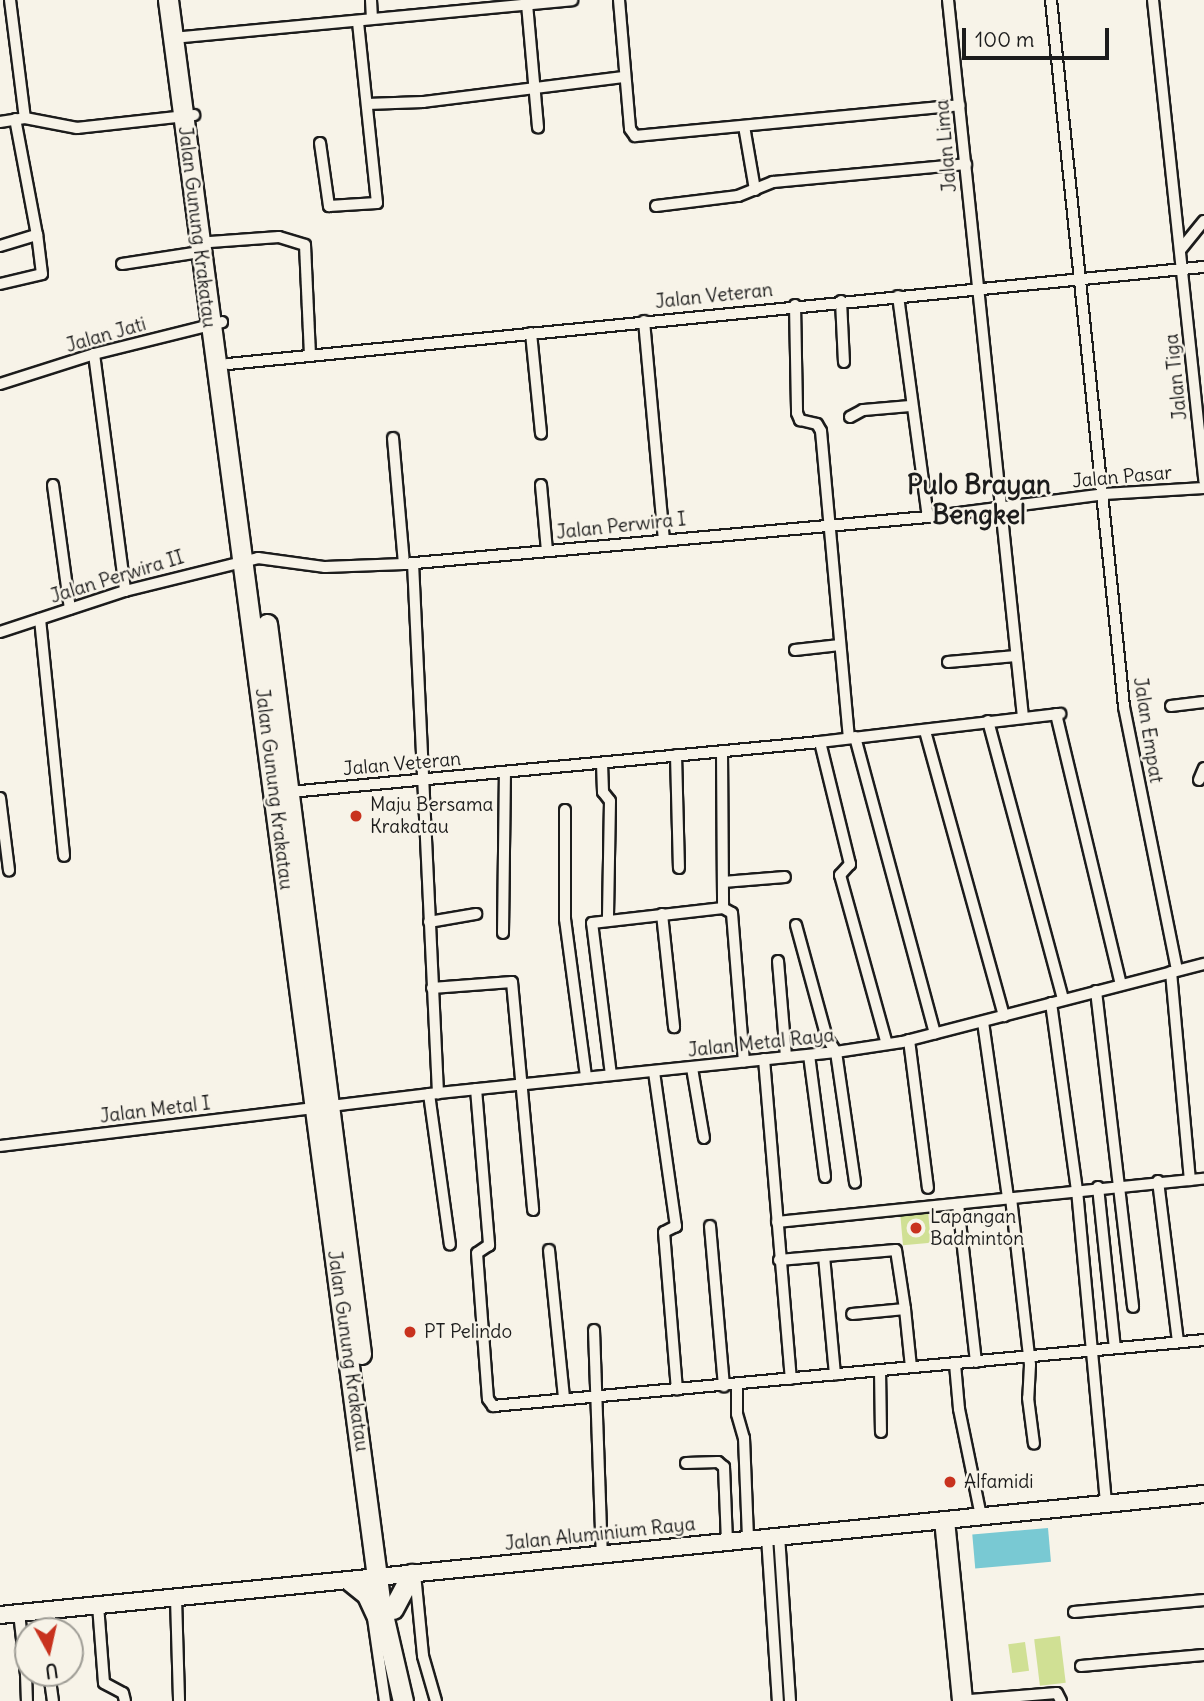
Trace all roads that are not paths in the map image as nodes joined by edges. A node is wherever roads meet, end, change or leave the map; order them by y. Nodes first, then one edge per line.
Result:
1 (10, 0) edge
2 (168, 0) edge
3 (178, 0) edge
4 (371, 0) edge
5 (572, 0) edge
6 (619, 0) edge
7 (948, 0) edge
8 (1051, 0) edge
9 (1153, 0) edge
10 (527, 4) junction
11 (372, 19) junction
12 (359, 21) junction
13 (183, 37) junction
14 (624, 77) junction
15 (536, 88) junction
16 (368, 104) junction
17 (960, 105) junction
18 (188, 116) junction
19 (20, 119) junction
20 (0, 122) edge
21 (744, 126) junction
22 (538, 128) dead end
23 (320, 143) dead end
24 (966, 164) junction
25 (755, 190) junction
26 (656, 206) dead end
27 (1204, 221) edge
28 (37, 235) junction
29 (0, 246) edge
30 (205, 247) junction
31 (1181, 249) junction
32 (122, 264) dead end
33 (1204, 267) edge
34 (1182, 269) junction
35 (1080, 278) junction
36 (0, 284) edge
37 (977, 289) junction
38 (898, 296) junction
39 (841, 301) junction
40 (795, 305) junction
41 (644, 321) junction
42 (215, 323) junction
43 (531, 332) junction
44 (94, 354) junction
45 (310, 355) junction
46 (844, 362) dead end
47 (228, 364) junction
48 (0, 384) edge
49 (911, 406) junction
50 (850, 417) dead end
51 (541, 434) dead end
52 (393, 438) dead end
53 (1204, 481) edge
54 (53, 485) dead end
55 (541, 485) dead end
56 (1204, 488) edge
57 (1104, 494) junction
58 (1001, 508) junction
59 (928, 517) junction
60 (827, 525) junction
61 (664, 540) junction
62 (547, 551) junction
63 (251, 559) junction
64 (408, 564) junction
65 (125, 591) junction
66 (70, 609) junction
67 (40, 619) junction
68 (0, 632) edge
69 (840, 645) junction
70 (795, 650) dead end
71 (1016, 656) junction
72 (948, 663) dead end
73 (1204, 702) edge
74 (1171, 706) dead end
75 (1024, 717) junction
76 (988, 721) junction
77 (925, 731) junction
78 (852, 738) junction
79 (820, 742) junction
80 (722, 751) junction
81 (676, 755) junction
82 (602, 763) junction
83 (1204, 768) edge
84 (505, 773) junction
85 (427, 779) junction
86 (1199, 780) dead end
87 (290, 792) junction
88 (0, 799) edge
89 (565, 810) dead end
90 (64, 856) dead end
91 (679, 868) dead end
92 (9, 870) dead end
93 (785, 877) dead end
94 (723, 882) junction
95 (723, 908) junction
96 (476, 914) dead end
97 (662, 914) junction
98 (608, 921) junction
99 (429, 922) junction
100 (796, 925) dead end
101 (503, 933) dead end
102 (778, 961) dead end
103 (1204, 964) edge
104 (1174, 971) junction
105 (1121, 984) junction
106 (432, 988) junction
107 (1096, 991) junction
108 (1063, 999) junction
109 (1051, 1003) junction
110 (1004, 1016) junction
111 (983, 1021) junction
112 (674, 1027) dead end
113 (935, 1033) junction
114 (909, 1040) junction
115 (887, 1044) junction
116 (836, 1052) junction
117 (809, 1055) junction
118 (786, 1057) junction
119 (764, 1059) junction
120 (744, 1062) junction
121 (692, 1068) junction
122 (654, 1072) junction
123 (611, 1075) junction
124 (586, 1076) junction
125 (522, 1084) junction
126 (476, 1088) junction
127 (434, 1093) junction
128 (322, 1107) junction
129 (704, 1138) dead end
130 (0, 1146) edge
131 (825, 1177) dead end
132 (1204, 1178) edge
133 (1190, 1180) junction
134 (1158, 1181) junction
135 (855, 1183) dead end
136 (1117, 1184) junction
137 (1098, 1187) junction
138 (928, 1188) dead end
139 (1077, 1189) junction
140 (1009, 1198) junction
141 (958, 1204) junction
142 (533, 1210) dead end
143 (777, 1222) junction
144 (710, 1226) dead end
145 (450, 1245) dead end
146 (550, 1250) dead end
147 (824, 1256) junction
148 (779, 1260) junction
149 (1133, 1307) dead end
150 (905, 1309) junction
151 (852, 1314) dead end
152 (594, 1329) dead end
153 (1204, 1340) edge
154 (1178, 1342) junction
155 (1115, 1349) junction
156 (1090, 1351) junction
157 (1028, 1357) junction
158 (976, 1362) junction
159 (955, 1364) junction
160 (911, 1367) junction
161 (880, 1370) junction
162 (835, 1374) junction
163 (791, 1379) junction
164 (737, 1385) junction
165 (724, 1386) junction
166 (677, 1389) junction
167 (597, 1395) junction
168 (564, 1398) junction
169 (881, 1432) dead end
170 (1034, 1444) dead end
171 (686, 1463) dead end
172 (1204, 1494) edge
173 (1106, 1504) junction
174 (981, 1516) junction
175 (945, 1520) junction
176 (773, 1536) junction
177 (748, 1539) junction
178 (727, 1542) junction
179 (602, 1554) junction
180 (414, 1574) junction
181 (384, 1577) junction
182 (343, 1581) junction
183 (777, 1593) junction
184 (176, 1598) junction
185 (1204, 1600) edge
186 (98, 1605) junction
187 (387, 1607) junction
188 (1074, 1612) dead end
189 (19, 1613) junction
190 (0, 1615) edge
191 (19, 1617) edge
192 (1204, 1655) edge
193 (1081, 1666) dead end
194 (125, 1701) edge
195 (179, 1701) edge
196 (385, 1701) edge
197 (403, 1701) edge
198 (411, 1701) edge
199 (436, 1701) edge
200 (778, 1701) edge
201 (790, 1701) edge
202 (958, 1701) edge
203 (967, 1701) edge
204 (1061, 1701) edge

1 - 19 street
2 - 18 highway, Jalan Gunung Krakatau
3 - 13 highway, Jalan Gunung Krakatau
4 - 11 street
5 - 10 street
6 - 14 street
7 - 17 street, Jalan Lima
8 - 35 street, Jalan Empat
9 - 31 street, Jalan Tiga
10 - 11 street
10 - 15 street
11 - 12 street
12 - 13 street
12 - 16 street
13 - 18 highway, Jalan Gunung Krakatau
14 - 15 street
14 - 21 street
15 - 16 street
15 - 22 street
16 - 23 street
17 - 21 street
17 - 24 street, Jalan Lima
18 - 19 street
18 - 30 highway, Jalan Gunung Krakatau
19 - 20 street
19 - 28 street
21 - 25 street
24 - 25 street
24 - 37 street, Jalan Lima
25 - 26 street
27 - 31 street
28 - 29 street
28 - 36 street
30 - 32 street
30 - 42 highway, Jalan Gunung Krakatau
30 - 45 street
31 - 34 street, Jalan Tiga
33 - 34 street, Jalan Veteran
34 - 35 street, Jalan Veteran
34 - 53 street, Jalan Tiga
35 - 37 street, Jalan Veteran
35 - 57 street, Jalan Empat
37 - 38 street, Jalan Veteran
37 - 58 street, Jalan Lima
38 - 39 street, Jalan Veteran
38 - 49 street
39 - 40 street, Jalan Veteran
39 - 46 street
40 - 41 street, Jalan Veteran
40 - 60 street
41 - 43 street, Jalan Veteran
41 - 61 street
42 - 44 street, Jalan Jati
42 - 47 highway, Jalan Gunung Krakatau
42 - 63 highway, Jalan Gunung Krakatau
43 - 45 street, Jalan Veteran
43 - 51 street
44 - 48 street, Jalan Jati
44 - 65 street
45 - 47 street, Jalan Veteran
47 - 63 highway, Jalan Gunung Krakatau
49 - 50 street
49 - 59 street
52 - 64 street
54 - 66 street
55 - 62 street
56 - 57 street, Jalan Pasar
57 - 58 street, Jalan Pasar
57 - 104 street, Jalan Empat
58 - 59 street, Jalan Perwira I
58 - 71 street, Jalan Lima
59 - 60 street, Jalan Perwira I
60 - 61 street, Jalan Perwira I
60 - 69 street
61 - 62 street, Jalan Perwira I
62 - 64 street, Jalan Perwira I
63 - 64 street, Jalan Perwira I
63 - 65 street, Jalan Perwira II
63 - 87 highway, Jalan Gunung Krakatau
63 - 128 highway, Jalan Gunung Krakatau
64 - 85 street
65 - 66 street, Jalan Perwira II
66 - 67 street, Jalan Perwira II
67 - 68 street, Jalan Perwira II
67 - 90 street
69 - 70 street
69 - 78 street
71 - 72 street
71 - 75 street, Jalan Lima
73 - 74 street
75 - 76 street, Jalan Veteran
75 - 105 street, Jalan Veteran
76 - 77 street, Jalan Veteran
76 - 108 street
77 - 78 street, Jalan Veteran
77 - 110 street
78 - 79 street, Jalan Veteran
78 - 113 street
79 - 80 street, Jalan Veteran
79 - 115 street
80 - 81 street, Jalan Veteran
80 - 94 street
81 - 82 street, Jalan Veteran
81 - 91 street
82 - 84 street, Jalan Veteran
82 - 98 street
83 - 86 street
84 - 85 street, Jalan Veteran
84 - 101 street
85 - 87 street, Jalan Veteran
85 - 99 street
87 - 128 highway, Jalan Gunung Krakatau
88 - 92 street
89 - 124 street
93 - 94 street
94 - 95 street
95 - 97 street
95 - 120 street
96 - 99 street
97 - 98 street
97 - 112 street
98 - 123 street
99 - 106 street
100 - 116 street
102 - 118 street
103 - 104 street, Jalan Metal Raya
104 - 105 street, Jalan Metal Raya
104 - 133 street, Jalan Empat
105 - 107 street, Jalan Metal Raya
106 - 125 street
106 - 127 street
107 - 108 street, Jalan Metal Raya
107 - 136 street
108 - 109 street, Jalan Metal Raya
109 - 110 street, Jalan Metal Raya
109 - 139 street
110 - 111 street, Jalan Metal Raya
111 - 113 street, Jalan Metal Raya
111 - 140 street
113 - 114 street, Jalan Metal Raya
114 - 115 street, Jalan Metal Raya
114 - 138 street
115 - 116 street, Jalan Metal Raya
116 - 117 street, Jalan Metal Raya
116 - 135 street
117 - 118 street, Jalan Metal Raya
117 - 131 street
118 - 119 street, Jalan Metal Raya
119 - 120 street, Jalan Metal Raya
119 - 143 street
120 - 121 street, Jalan Metal Raya
121 - 122 street, Jalan Metal Raya
121 - 129 street
122 - 123 street, Jalan Metal Raya
122 - 166 street
123 - 124 street, Jalan Metal Raya
124 - 125 street, Jalan Metal Raya
125 - 126 street, Jalan Metal Raya
125 - 142 street
126 - 127 street, Jalan Metal Raya
126 - 168 street
127 - 128 street, Jalan Metal Raya
127 - 145 street
128 - 130 street, Jalan Metal I
128 - 181 highway, Jalan Gunung Krakatau
132 - 133 street
133 - 134 street
134 - 136 street
134 - 154 street
136 - 137 street
136 - 149 street
137 - 139 street
137 - 155 street
139 - 140 street
139 - 156 street
140 - 141 street
140 - 157 street
141 - 143 street
141 - 158 street
143 - 148 street
144 - 165 street
146 - 168 street
147 - 148 street
147 - 150 street
147 - 162 street
148 - 163 street
150 - 151 street
150 - 160 street
152 - 167 street
153 - 154 street
154 - 155 street
155 - 156 street
156 - 157 street
156 - 173 street
157 - 158 street
157 - 170 street
158 - 159 street
159 - 160 street
159 - 174 street
160 - 161 street
161 - 162 street
161 - 169 street
162 - 163 street
163 - 164 street
164 - 165 street
164 - 177 street
165 - 166 street
166 - 167 street
167 - 168 street
167 - 179 street
171 - 178 street
172 - 173 main road, Jalan Aluminium Raya
173 - 174 main road, Jalan Aluminium Raya
174 - 175 main road, Jalan Aluminium Raya
175 - 176 main road, Jalan Aluminium Raya
175 - 202 street
175 - 203 street
176 - 177 main road, Jalan Aluminium Raya
176 - 183 street
177 - 178 main road, Jalan Aluminium Raya
178 - 179 main road, Jalan Aluminium Raya
179 - 180 main road, Jalan Aluminium Raya
180 - 181 main road, Jalan Aluminium Raya
180 - 187 highway
180 - 199 street
181 - 182 main road, Jalan Aluminium Raya
181 - 187 highway, Jalan Gunung Krakatau
182 - 184 main road, Jalan Aluminium Raya
182 - 187 highway
182 - 196 street
183 - 200 street
183 - 201 street
184 - 186 main road, Jalan Aluminium Raya
184 - 195 street
185 - 188 street
186 - 189 main road, Jalan Aluminium Raya
186 - 194 street
187 - 197 highway
187 - 198 highway
189 - 190 main road, Jalan Aluminium Raya
189 - 191 street
192 - 193 street
202 - 203 street
203 - 204 street

